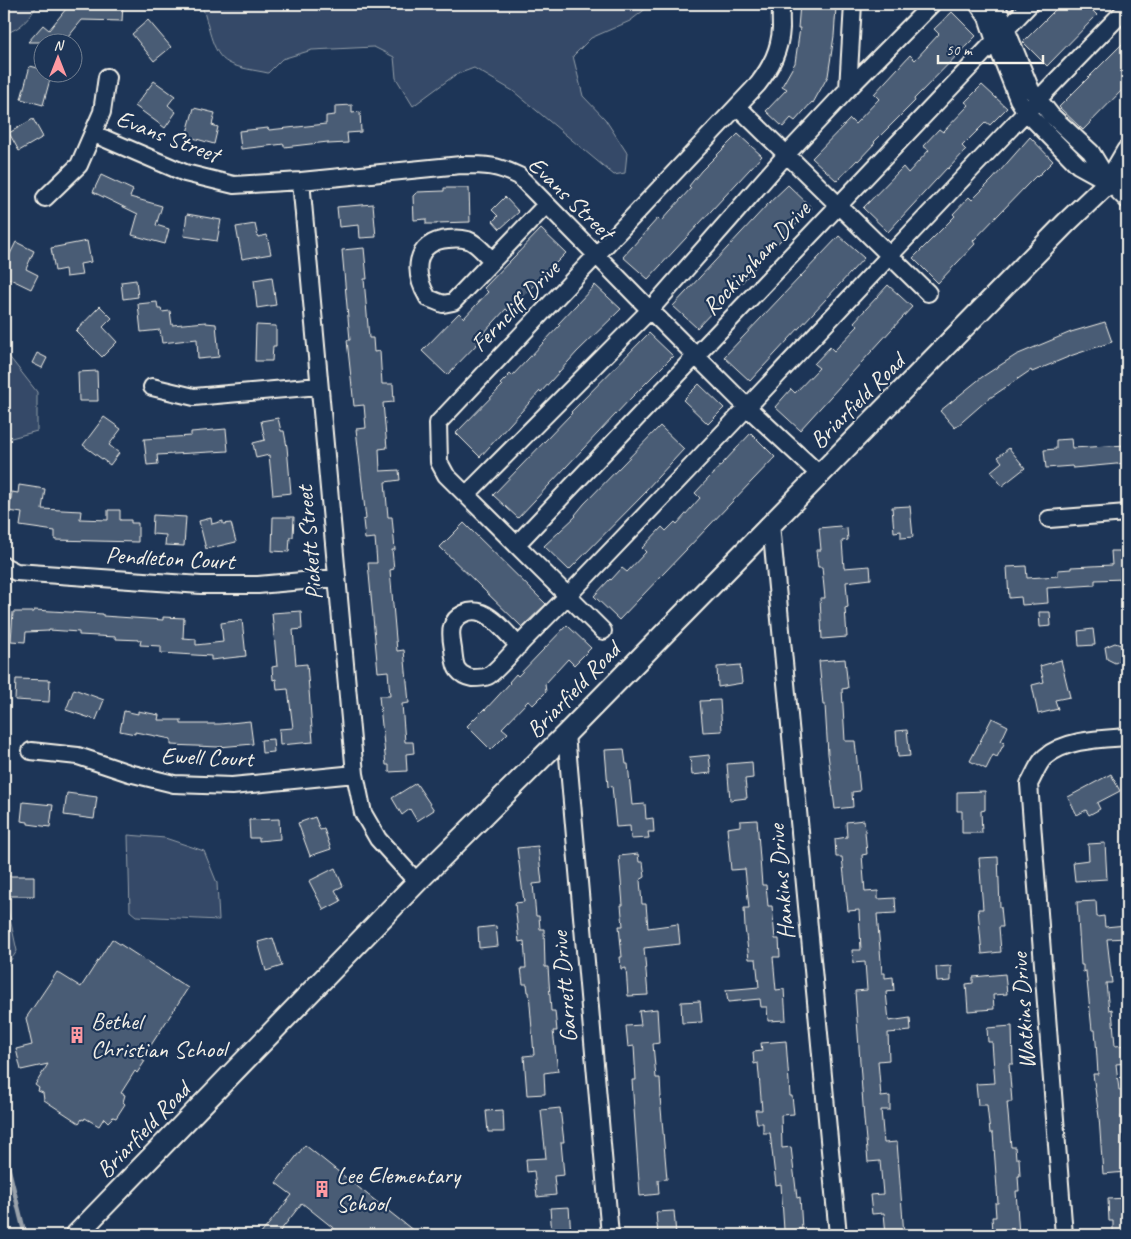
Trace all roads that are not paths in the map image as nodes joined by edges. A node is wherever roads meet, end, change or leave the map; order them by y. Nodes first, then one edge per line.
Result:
1 (782, 4) edge
2 (853, 4) edge
3 (932, 4) edge
4 (978, 4) edge
5 (996, 4) edge
6 (1030, 4) edge
7 (1127, 8) edge
8 (1006, 29) junction
9 (995, 41) junction
10 (107, 77) dead end
11 (848, 89) junction
12 (1038, 98) junction
13 (738, 107) junction
14 (1026, 112) junction
15 (94, 134) junction
16 (1127, 151) edge
17 (786, 155) junction
18 (1127, 170) edge
19 (301, 181) junction
20 (1109, 182) junction
21 (45, 198) dead end
22 (1127, 200) edge
23 (546, 205) junction
24 (837, 205) junction
25 (596, 255) junction
26 (888, 255) junction
27 (492, 260) junction
28 (928, 293) dead end
29 (650, 310) junction
30 (696, 356) junction
31 (319, 386) junction
32 (152, 387) dead end
33 (748, 408) junction
34 (819, 474) junction
35 (466, 495) junction
36 (1127, 513) edge
37 (1049, 519) dead end
38 (770, 524) junction
39 (517, 544) junction
40 (4, 566) edge
41 (336, 578) junction
42 (568, 596) junction
43 (603, 631) dead end
44 (519, 646) junction
45 (566, 734) junction
46 (1127, 737) edge
47 (31, 750) dead end
48 (354, 774) junction
49 (418, 882) junction
50 (76, 1235) edge
51 (610, 1235) edge
52 (838, 1235) edge
53 (1064, 1235) edge

1 - 13 street, Ferncliff Drive
2 - 11 street
3 - 11 street
4 - 9 street
5 - 8 street
6 - 8 street, Rockingham Drive
7 - 12 street
8 - 9 street, Rockingham Drive
8 - 12 street
9 - 14 street
9 - 24 street, Rockingham Drive
10 - 15 street, Evans Street
11 - 17 street
12 - 14 street
12 - 20 street
13 - 17 street
13 - 25 street, Ferncliff Drive
14 - 20 street
14 - 26 street
15 - 19 street, Evans Street
15 - 21 street, Evans Street
16 - 20 main road, Briarfield Road
17 - 24 street
17 - 29 street
18 - 20 main road, Briarfield Road
19 - 23 street, Evans Street
19 - 31 street, Pickett Street
20 - 22 street
20 - 34 main road, Briarfield Road
23 - 25 street, Evans Street
23 - 27 street
24 - 26 street
24 - 30 street, Rockingham Drive
25 - 29 street, Evans Street
25 - 35 street, Ferncliff Drive
26 - 28 street
26 - 33 street
27 - 27 street
29 - 30 street, Evans Street
29 - 35 street
30 - 33 street, Evans Street
30 - 39 street, Rockingham Drive
31 - 32 street
31 - 41 street, Pickett Street
33 - 34 street, Evans Street
33 - 42 street
34 - 38 main road, Briarfield Road
35 - 39 street, Ferncliff Drive
36 - 37 street
38 - 45 main road, Briarfield Road
38 - 52 street, Hankins Drive
39 - 42 street, Ferncliff Drive
40 - 41 street, Pendleton Court
41 - 48 street, Pickett Street
42 - 43 street, Ferncliff Drive
42 - 44 street
44 - 44 street
45 - 49 main road, Briarfield Road
45 - 51 street, Garrett Drive
46 - 53 street, Watkins Drive
47 - 48 street, Ewell Court
48 - 49 street, Pickett Street
49 - 50 main road, Briarfield Road

